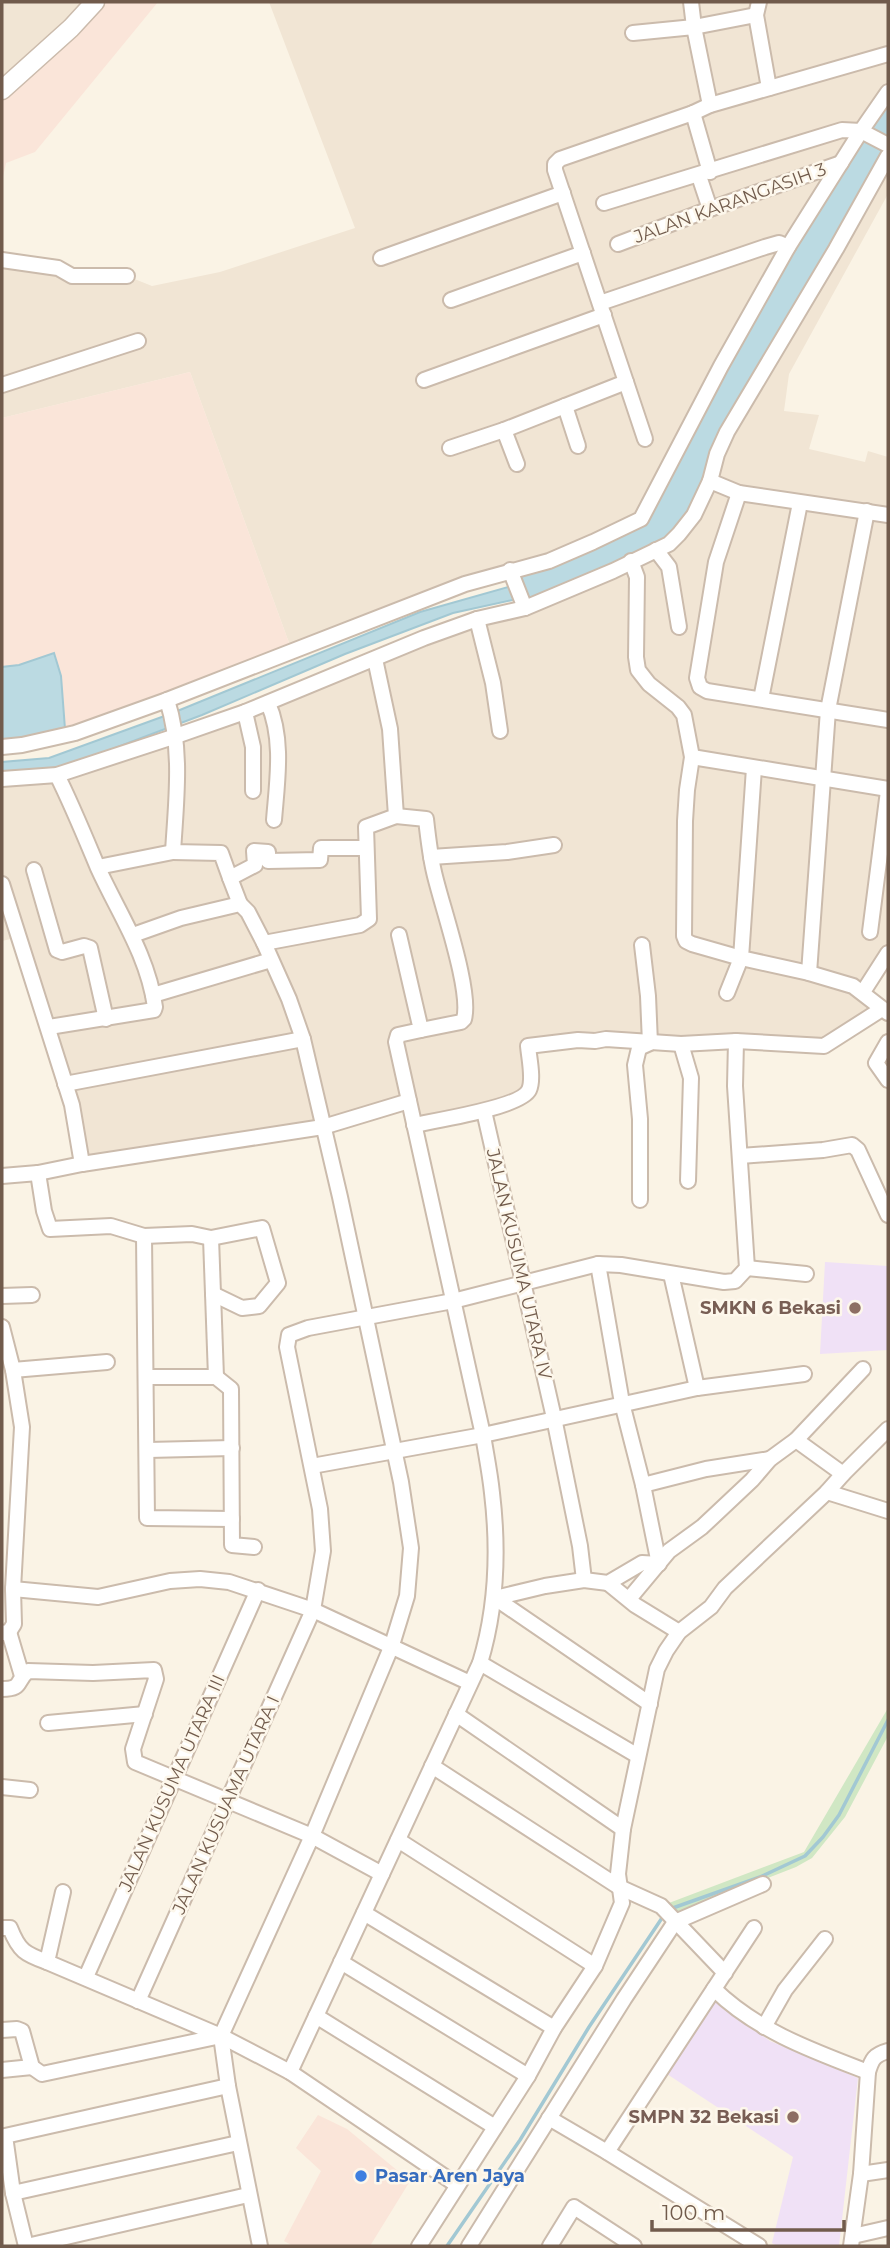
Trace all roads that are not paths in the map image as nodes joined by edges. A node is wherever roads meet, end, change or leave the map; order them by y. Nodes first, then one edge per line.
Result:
1 (95, 2) edge
2 (691, 2) edge
3 (758, 8) edge
4 (694, 27) junction
5 (633, 33) dead end
6 (888, 54) edge
7 (769, 88) junction
8 (2, 90) edge
9 (888, 92) edge
10 (710, 105) junction
11 (693, 113) junction
12 (861, 131) junction
13 (888, 145) edge
14 (888, 156) edge
15 (841, 163) junction
16 (705, 174) junction
17 (563, 193) junction
18 (604, 204) dead end
19 (710, 209) junction
20 (618, 244) dead end
21 (788, 247) junction
22 (583, 253) junction
23 (381, 258) dead end
24 (2, 260) edge
25 (127, 276) dead end
26 (451, 300) dead end
27 (602, 309) junction
28 (138, 341) dead end
29 (424, 380) dead end
30 (626, 382) junction
31 (2, 385) edge
32 (565, 406) junction
33 (505, 430) junction
34 (645, 439) dead end
35 (578, 446) dead end
36 (450, 448) dead end
37 (517, 464) dead end
38 (710, 481) junction
39 (739, 492) junction
40 (800, 503) junction
41 (867, 511) junction
42 (888, 515) edge
43 (656, 551) junction
44 (631, 561) junction
45 (510, 570) junction
46 (525, 608) junction
47 (477, 620) junction
48 (678, 627) dead end
49 (375, 659) junction
50 (761, 699) junction
51 (268, 703) junction
52 (169, 705) junction
53 (828, 710) junction
54 (245, 712) junction
55 (888, 720) edge
56 (500, 732) dead end
57 (176, 736) junction
58 (2, 747) edge
59 (692, 757) junction
60 (754, 768) junction
61 (57, 775) junction
62 (822, 777) junction
63 (2, 779) edge
64 (253, 790) dead end
65 (888, 790) edge
66 (396, 816) junction
67 (274, 820) dead end
68 (554, 845) dead end
69 (366, 848) junction
70 (173, 852) junction
71 (431, 857) junction
72 (98, 867) junction
73 (34, 870) dead end
74 (230, 877) junction
75 (2, 884) edge
76 (240, 904) junction
77 (870, 932) dead end
78 (133, 935) junction
79 (399, 935) dead end
80 (264, 943) junction
81 (642, 945) dead end
82 (888, 953) edge
83 (741, 958) junction
84 (271, 960) junction
85 (809, 973) junction
86 (863, 992) junction
87 (727, 993) dead end
88 (153, 995) junction
89 (885, 1011) edge
90 (106, 1019) junction
91 (48, 1027) junction
92 (421, 1030) junction
93 (303, 1039) junction
94 (736, 1041) junction
95 (888, 1042) edge
96 (650, 1043) junction
97 (681, 1044) junction
98 (888, 1080) edge
99 (65, 1084) junction
100 (409, 1101) junction
101 (484, 1111) junction
102 (414, 1125) junction
103 (323, 1127) junction
104 (740, 1156) junction
105 (82, 1164) junction
106 (38, 1173) junction
107 (2, 1176) edge
108 (688, 1181) dead end
109 (640, 1200) dead end
110 (888, 1215) edge
111 (144, 1236) junction
112 (211, 1238) junction
113 (598, 1264) junction
114 (747, 1268) junction
115 (671, 1274) junction
116 (806, 1274) dead end
117 (523, 1282) junction
118 (213, 1294) junction
119 (32, 1295) dead end
120 (2, 1296) edge
121 (453, 1301) junction
122 (364, 1317) junction
123 (2, 1327) edge
124 (4, 1347) edge
125 (107, 1362) dead end
126 (863, 1369) dead end
127 (13, 1370) junction
128 (804, 1374) dead end
129 (146, 1377) junction
130 (216, 1377) junction
131 (697, 1388) junction
132 (622, 1403) junction
133 (554, 1418) junction
134 (888, 1429) edge
135 (483, 1434) junction
136 (796, 1440) junction
137 (232, 1448) junction
138 (148, 1450) junction
139 (394, 1450) junction
140 (770, 1459) junction
141 (312, 1466) junction
142 (843, 1474) junction
143 (643, 1485) junction
144 (827, 1492) junction
145 (888, 1511) edge
146 (232, 1519) junction
147 (254, 1547) dead end
148 (659, 1563) junction
149 (584, 1580) junction
150 (608, 1583) junction
151 (13, 1589) junction
152 (258, 1590) junction
153 (495, 1598) junction
154 (629, 1599) junction
155 (313, 1610) junction
156 (679, 1632) junction
157 (5, 1633) edge
158 (392, 1646) junction
159 (480, 1663) junction
160 (22, 1676) junction
161 (470, 1683) junction
162 (2, 1689) edge
163 (650, 1704) junction
164 (145, 1714) junction
165 (456, 1714) junction
166 (48, 1723) dead end
167 (638, 1756) junction
168 (432, 1766) junction
169 (175, 1779) junction
170 (2, 1787) edge
171 (30, 1790) dead end
172 (227, 1802) junction
173 (623, 1829) junction
174 (312, 1836) junction
175 (398, 1840) junction
176 (382, 1874) junction
177 (763, 1884) dead end
178 (619, 1887) junction
179 (63, 1892) dead end
180 (364, 1913) junction
181 (669, 1914) junction
182 (2, 1928) edge
183 (754, 1928) dead end
184 (825, 1939) dead end
185 (47, 1962) junction
186 (341, 1962) junction
187 (595, 1966) junction
188 (725, 1972) junction
189 (86, 1977) junction
190 (714, 1989) junction
191 (138, 2001) junction
192 (316, 2016) junction
193 (764, 2027) junction
194 (554, 2028) junction
195 (2, 2030) edge
196 (221, 2036) junction
197 (888, 2051) edge
198 (32, 2067) junction
199 (2, 2070) edge
200 (290, 2072) junction
201 (868, 2072) junction
202 (528, 2076) junction
203 (228, 2086) junction
204 (549, 2118) junction
205 (495, 2127) junction
206 (3, 2132) edge
207 (238, 2143) junction
208 (607, 2152) junction
209 (888, 2170) edge
210 (861, 2174) junction
211 (457, 2185) junction
212 (13, 2193) junction
213 (248, 2195) junction
214 (888, 2228) edge
215 (852, 2241) edge
216 (27, 2246) edge
217 (260, 2246) edge
218 (419, 2246) edge
219 (469, 2246) edge
220 (550, 2246) edge
221 (632, 2246) edge
222 (759, 2246) edge

1 - 8 street
2 - 4 street
3 - 4 street
3 - 7 street
4 - 5 street
4 - 10 street
6 - 7 street
7 - 10 street
9 - 12 street
10 - 11 street
11 - 16 street
11 - 17 street
12 - 13 street
12 - 15 street
12 - 16 street
14 - 38 street
15 - 19 street, JALAN KARANGASIH 3
15 - 21 street
16 - 18 street
16 - 19 street
17 - 22 street
17 - 23 street
19 - 20 street, JALAN KARANGASIH 3
21 - 27 street
21 - 45 street
22 - 26 street
22 - 27 street
24 - 25 street
27 - 29 street
27 - 30 street
28 - 31 street
30 - 32 street
30 - 34 street
32 - 33 street
32 - 35 street
33 - 36 street
33 - 37 street
38 - 39 street
38 - 43 street
39 - 40 street
39 - 50 street
40 - 41 street
40 - 50 street
41 - 42 street
41 - 53 street
43 - 44 street
43 - 48 street
44 - 46 street
44 - 59 street
45 - 46 street
45 - 52 street
46 - 47 street
47 - 49 street
47 - 56 street
49 - 51 street
49 - 66 street
50 - 53 street
51 - 54 street
51 - 67 street
52 - 57 street
52 - 58 street
53 - 55 street
53 - 62 street
54 - 57 street
54 - 64 street
57 - 61 street
57 - 70 street
59 - 60 street
59 - 83 street
60 - 62 street
60 - 83 street
61 - 63 street
61 - 72 street
62 - 65 street
62 - 85 street
65 - 77 street
66 - 69 street
66 - 71 street
68 - 71 street
69 - 74 street
69 - 80 street
70 - 72 street
70 - 74 street
71 - 92 street
72 - 78 street
73 - 90 street
74 - 76 street
75 - 91 street
76 - 78 street
76 - 80 street
78 - 88 street
79 - 92 street
80 - 84 street
81 - 96 street
82 - 86 street
83 - 85 street
83 - 87 street
84 - 88 street
84 - 93 street
85 - 86 street
86 - 89 street
88 - 90 street
89 - 94 street
90 - 91 street
91 - 99 street
92 - 100 street
93 - 99 street
93 - 103 street
94 - 97 street
94 - 104 street
95 - 98 street
96 - 97 street
96 - 101 street
96 - 109 street
97 - 108 street
99 - 105 street
100 - 102 street
100 - 103 street
101 - 102 street
101 - 117 street, JALAN KUSUMA UTARA IV
102 - 121 street
103 - 105 street
103 - 122 street
104 - 110 street
104 - 114 street
105 - 106 street
106 - 107 street
106 - 111 street
111 - 112 street
111 - 129 street
112 - 118 street
112 - 118 street
113 - 115 street
113 - 117 street
113 - 132 street
114 - 115 street
114 - 116 street
115 - 131 street
117 - 121 street
117 - 133 street, JALAN KUSUMA UTARA IV
118 - 130 street
119 - 120 street
121 - 122 street
121 - 135 street
122 - 139 street
122 - 141 street, JALAN KUSUAMA UTARA I
123 - 124 street
124 - 127 street
125 - 127 street
126 - 136 street
127 - 151 street
128 - 131 street
129 - 130 street
129 - 138 street
130 - 137 street
131 - 132 street
132 - 133 street
132 - 143 street
133 - 135 street
133 - 149 street, JALAN KUSUMA UTARA IV
134 - 142 street
135 - 139 street
135 - 153 street
136 - 140 street
136 - 142 street
137 - 138 street
137 - 146 street
138 - 146 street
139 - 141 street
139 - 158 street
140 - 143 street
140 - 148 street
141 - 155 street, JALAN KUSUAMA UTARA I
142 - 144 street
143 - 148 street
144 - 145 street
144 - 156 street
146 - 147 street
148 - 150 street
148 - 154 street
149 - 150 street
149 - 153 street
150 - 154 street
151 - 152 street
151 - 157 street
152 - 155 street
152 - 169 street, JALAN KUSUMA UTARA III
153 - 159 street
153 - 163 street
154 - 156 street
155 - 158 street
155 - 172 street, JALAN KUSUAMA UTARA I
156 - 163 street
157 - 160 street
158 - 161 street
158 - 174 street
159 - 161 street
159 - 167 street
160 - 162 street
160 - 164 street
161 - 165 street
163 - 167 street
164 - 166 street
164 - 169 street
165 - 168 street
165 - 173 street
167 - 173 street
168 - 175 street
168 - 178 street
169 - 172 street
169 - 189 street, JALAN KUSUMA UTARA III
170 - 171 street
172 - 174 street
172 - 191 street, JALAN KUSUAMA UTARA I
173 - 178 street
174 - 176 street
174 - 196 street
175 - 176 street
175 - 187 street
176 - 180 street
177 - 181 street
178 - 181 street
178 - 187 street
179 - 185 street
180 - 186 street
180 - 194 street
181 - 188 street
181 - 204 street
182 - 185 street
183 - 188 street
184 - 193 street
185 - 189 street
186 - 192 street
186 - 202 street
187 - 194 street
188 - 190 street
189 - 191 street
190 - 193 street
190 - 208 street
191 - 196 street
192 - 200 street
192 - 205 street
193 - 201 street
194 - 202 street
195 - 198 street
196 - 198 street
196 - 200 street
196 - 203 street
197 - 201 street
198 - 199 street
200 - 211 street
201 - 210 street
202 - 205 street
203 - 206 street
203 - 207 street
204 - 208 street
204 - 219 street
205 - 211 street
206 - 212 street
207 - 212 street
207 - 213 street
208 - 222 street
209 - 210 street
210 - 215 street
211 - 218 street
212 - 216 street
213 - 216 street
213 - 217 street
214 - 215 street
220 - 221 street

